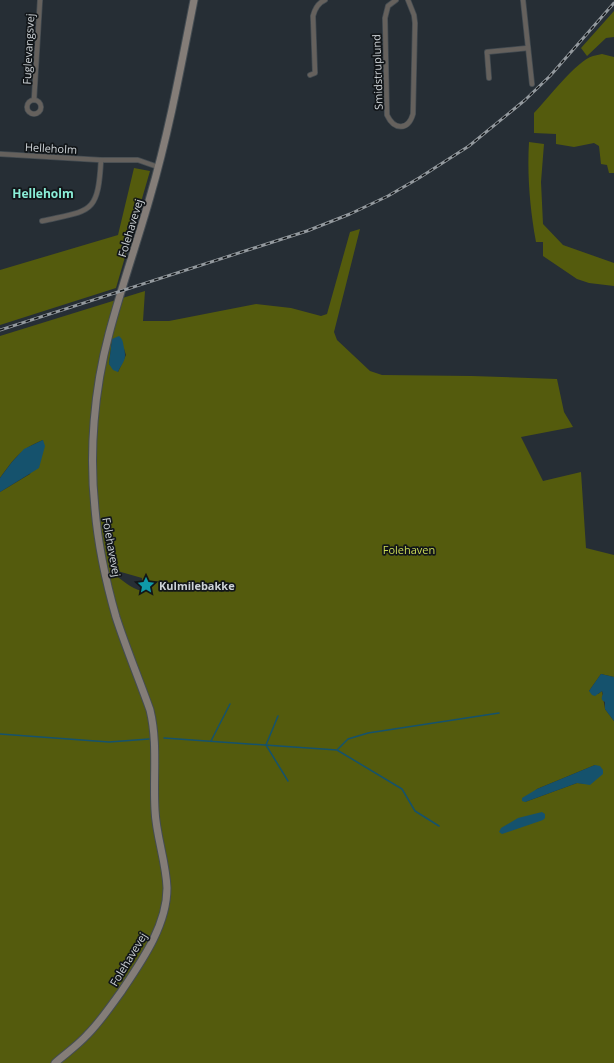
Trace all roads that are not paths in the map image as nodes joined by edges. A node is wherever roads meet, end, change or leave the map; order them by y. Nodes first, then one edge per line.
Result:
1 (40, 0) edge
2 (194, 0) edge
3 (325, 0) edge
4 (396, 0) edge
5 (408, 0) edge
6 (523, 0) edge
7 (528, 48) junction
8 (310, 75) dead end
9 (489, 78) dead end
10 (532, 84) dead end
11 (34, 100) dead end
12 (0, 154) edge
13 (101, 160) junction
14 (158, 167) junction
15 (42, 221) dead end
16 (55, 1063) edge

1 - 11 street, Fuglevangsvej
2 - 14 street, Folehavevej
3 - 8 street
4 - 5 street, Smidstruplund
6 - 7 street
7 - 9 street
7 - 10 street
12 - 13 street, Helleholm
13 - 14 street, Helleholm
13 - 15 street
14 - 16 street, Folehavevej

